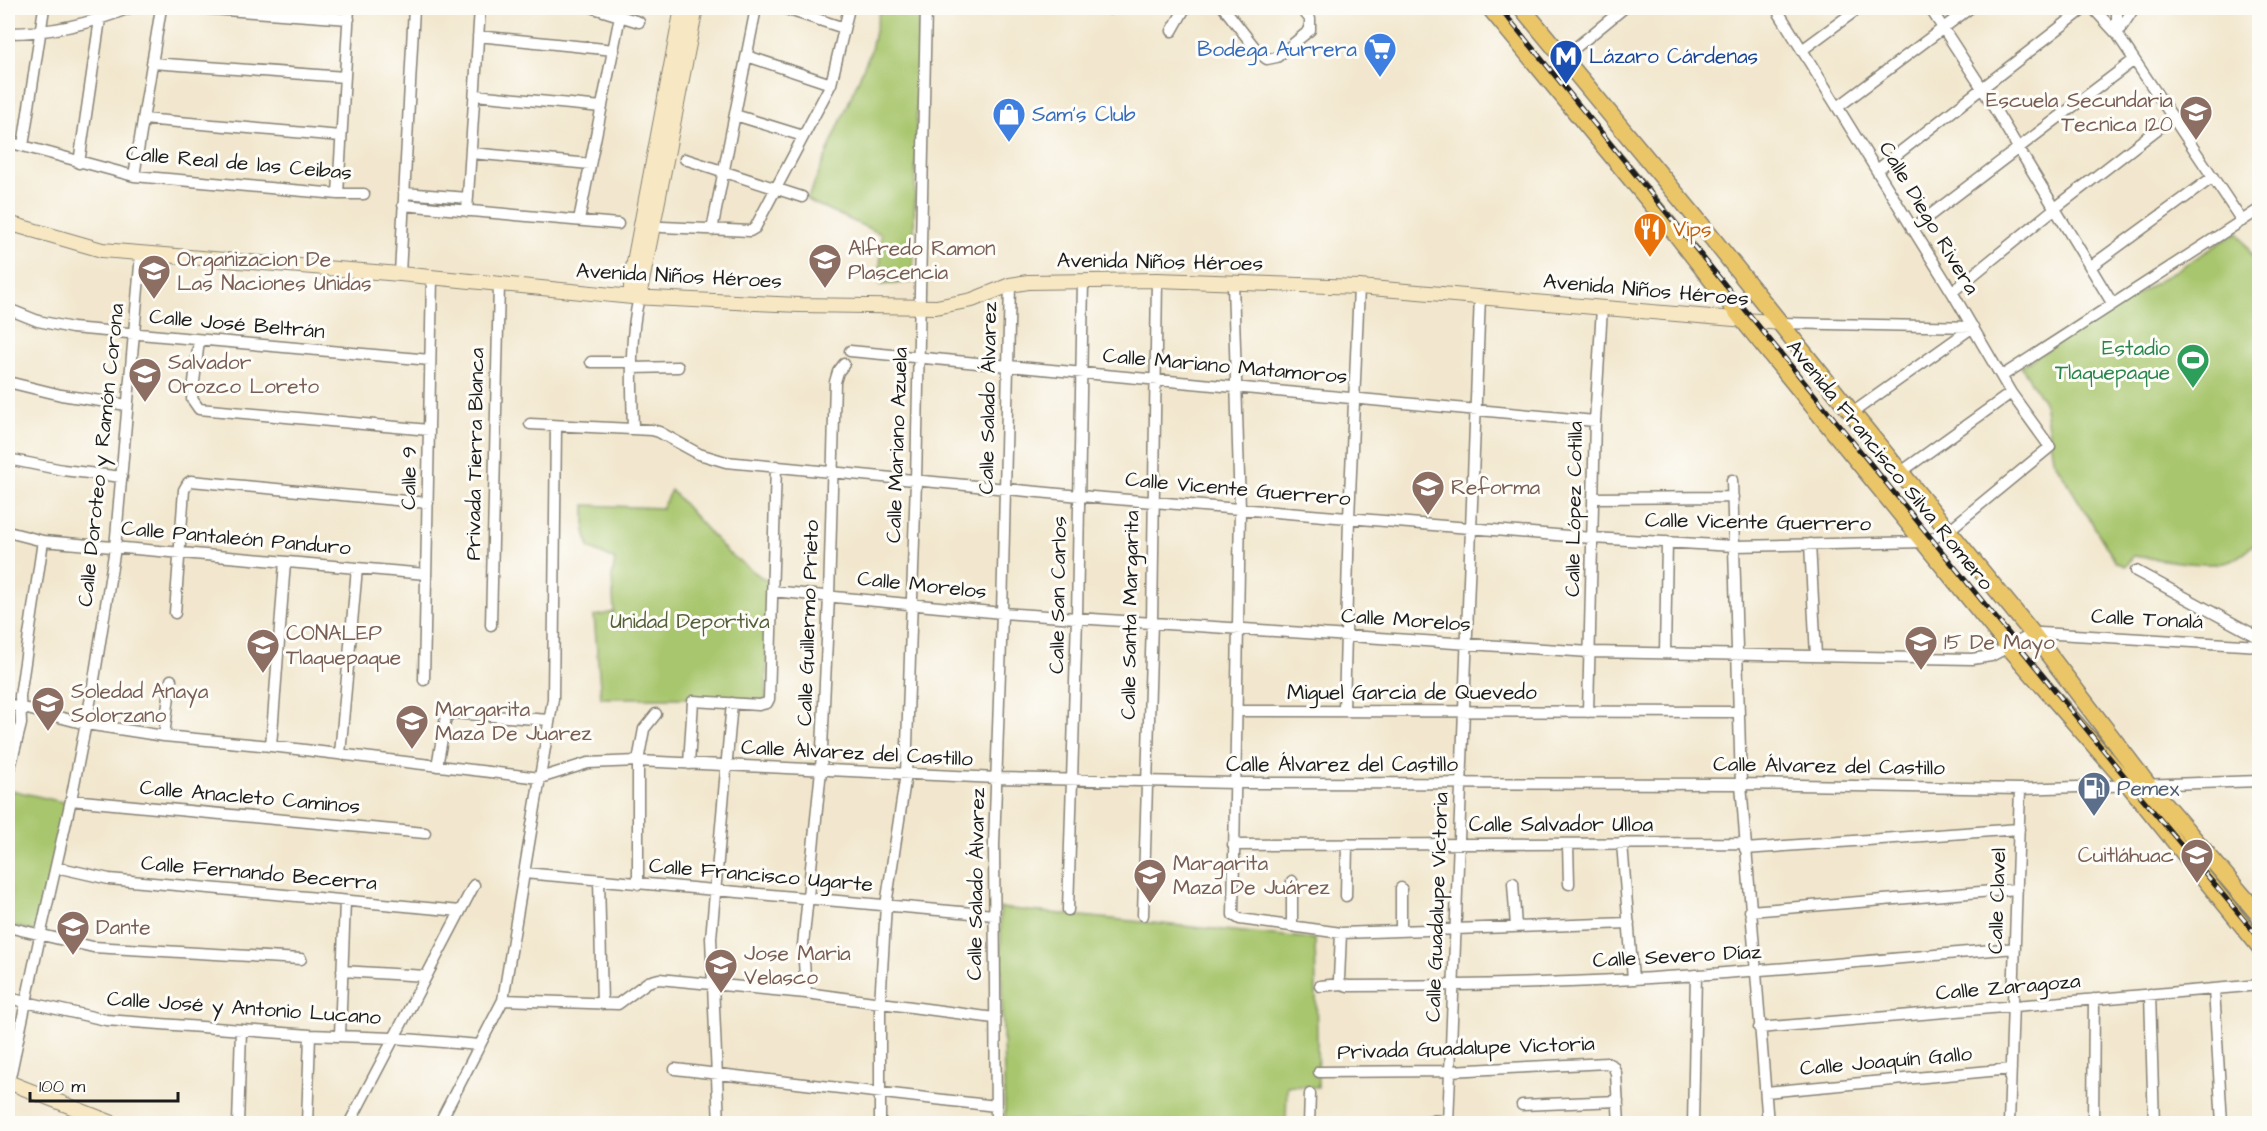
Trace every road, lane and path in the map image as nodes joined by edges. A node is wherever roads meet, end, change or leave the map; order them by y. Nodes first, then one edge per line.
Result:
1 (44, 8) edge
2 (129, 8) edge
3 (161, 8) edge
4 (199, 8) edge
5 (414, 8) edge
6 (480, 8) edge
7 (594, 8) edge
8 (682, 8) edge
9 (696, 8) edge
10 (756, 8) edge
11 (783, 8) edge
12 (849, 8) edge
13 (926, 8) edge
14 (1185, 8) edge
15 (1224, 8) edge
16 (1300, 8) edge
17 (1490, 8) edge
18 (1522, 8) edge
19 (1624, 8) edge
20 (1776, 8) edge
21 (1859, 8) edge
22 (1930, 8) edge
23 (1970, 8) edge
24 (2085, 8) edge
25 (2092, 8) edge
26 (2117, 8) edge
27 (2134, 8) edge
28 (233, 9) edge
29 (349, 13) edge
30 (620, 16) junction
31 (100, 19) junction
32 (639, 22) dead end
33 (844, 28) junction
34 (1943, 29) junction
35 (1172, 31) dead end
36 (40, 32) junction
37 (8, 33) edge
38 (2117, 34) junction
39 (478, 36) junction
40 (614, 50) junction
41 (1802, 50) junction
42 (747, 56) junction
43 (1563, 58) junction
44 (2134, 60) junction
45 (152, 63) junction
46 (345, 77) junction
47 (831, 84) junction
48 (1982, 88) junction
49 (475, 95) junction
50 (602, 106) junction
51 (1838, 107) junction
52 (735, 115) junction
53 (2173, 117) junction
54 (143, 118) junction
55 (341, 136) junction
56 (803, 136) junction
57 (8, 141) edge
58 (23, 146) junction
59 (2018, 150) junction
60 (471, 153) junction
61 (685, 159) dead end
62 (79, 163) junction
63 (590, 164) junction
64 (1877, 170) junction
65 (724, 172) junction
66 (134, 176) junction
67 (2212, 177) junction
68 (776, 189) junction
69 (404, 193) junction
70 (338, 194) junction
71 (364, 194) dead end
72 (802, 197) dead end
73 (468, 198) junction
74 (403, 205) junction
75 (2054, 209) junction
76 (2259, 209) edge
77 (467, 211) junction
78 (579, 220) junction
79 (2242, 221) junction
80 (8, 223) edge
81 (618, 224) dead end
82 (662, 227) dead end
83 (1912, 229) junction
84 (712, 230) junction
85 (141, 254) junction
86 (2090, 267) junction
87 (400, 274) junction
88 (432, 277) junction
89 (1157, 280) junction
90 (1083, 281) junction
91 (1233, 283) junction
92 (498, 284) junction
93 (1010, 285) junction
94 (1359, 287) junction
95 (1952, 292) junction
96 (1480, 296) junction
97 (635, 297) junction
98 (2112, 303) junction
99 (921, 306) junction
100 (1602, 308) junction
101 (8, 309) edge
102 (1743, 320) junction
103 (1780, 323) junction
104 (1973, 327) junction
105 (133, 335) junction
106 (199, 340) junction
107 (850, 351) dead end
108 (919, 357) junction
109 (430, 360) junction
110 (591, 362) dead end
111 (844, 364) dead end
112 (632, 365) junction
113 (1008, 365) junction
114 (678, 367) dead end
115 (1081, 372) junction
116 (2002, 376) junction
117 (1155, 379) junction
118 (8, 382) edge
119 (1236, 387) junction
120 (2011, 393) junction
121 (1354, 398) junction
122 (127, 405) junction
123 (1476, 410) junction
124 (1852, 413) junction
125 (1595, 421) junction
126 (530, 424) dead end
127 (555, 426) junction
128 (633, 429) junction
129 (429, 430) junction
130 (2050, 447) joint
131 (8, 459) edge
132 (776, 465) junction
133 (833, 472) junction
134 (1901, 472) junction
135 (122, 477) junction
136 (1732, 480) dead end
137 (916, 481) junction
138 (1005, 488) junction
139 (1080, 496) junction
140 (1733, 497) junction
141 (1593, 498) junction
142 (1152, 501) junction
143 (428, 503) junction
144 (1240, 509) junction
145 (1349, 518) junction
146 (1471, 527) junction
147 (1949, 530) junction
148 (8, 532) edge
149 (1593, 538) junction
150 (43, 541) junction
151 (1667, 542) junction
152 (1926, 542) junction
153 (1810, 544) junction
154 (1734, 546) junction
155 (115, 548) junction
156 (180, 553) junction
157 (285, 562) junction
158 (357, 568) junction
159 (2136, 571) dead end
160 (426, 574) junction
161 (772, 591) junction
162 (830, 596) junction
163 (912, 604) junction
164 (175, 613) dead end
165 (1002, 613) junction
166 (1077, 617) junction
167 (1152, 622) junction
168 (491, 625) dead end
169 (1239, 627) junction
170 (2033, 634) junction
171 (1347, 635) junction
172 (2259, 638) edge
173 (1467, 644) junction
174 (2009, 646) junction
175 (2259, 646) edge
176 (1590, 652) junction
177 (1665, 653) junction
178 (1737, 655) junction
179 (1816, 656) junction
180 (171, 680) dead end
181 (424, 680) dead end
182 (732, 703) junction
183 (8, 704) edge
184 (20, 707) junction
185 (1344, 710) junction
186 (1237, 711) junction
187 (1464, 712) junction
188 (1588, 712) junction
189 (1738, 712) junction
190 (656, 714) dead end
191 (549, 720) junction
192 (86, 724) junction
193 (164, 736) junction
194 (271, 746) junction
195 (340, 754) junction
196 (638, 761) junction
197 (689, 764) junction
198 (437, 766) junction
199 (728, 766) junction
200 (821, 770) junction
201 (906, 774) junction
202 (8, 776) edge
203 (540, 778) junction
204 (997, 778) junction
205 (1072, 780) junction
206 (1146, 782) junction
207 (2259, 782) edge
208 (1235, 783) junction
209 (1461, 783) junction
210 (1741, 784) junction
211 (2129, 785) junction
212 (2148, 785) junction
213 (2020, 789) junction
214 (71, 800) junction
215 (2019, 829) junction
216 (425, 833) dead end
217 (1622, 843) junction
218 (1347, 844) junction
219 (1459, 844) junction
220 (1568, 844) junction
221 (1233, 845) junction
222 (1745, 846) junction
223 (56, 867) junction
224 (524, 873) junction
225 (599, 880) junction
226 (1292, 881) dead end
227 (1513, 883) dead end
228 (638, 884) junction
229 (1569, 884) dead end
230 (474, 885) dead end
231 (1401, 888) dead end
232 (2017, 889) junction
233 (715, 891) junction
234 (1346, 896) dead end
235 (808, 897) junction
236 (345, 900) junction
237 (886, 905) junction
238 (1068, 909) dead end
239 (460, 911) junction
240 (1750, 911) junction
241 (994, 915) junction
242 (1143, 915) dead end
243 (2259, 916) edge
244 (1629, 923) junction
245 (1292, 926) junction
246 (8, 927) edge
247 (1516, 927) junction
248 (1456, 930) junction
249 (1401, 931) junction
250 (1341, 933) junction
251 (40, 936) junction
252 (2259, 947) edge
253 (2015, 948) junction
254 (301, 959) dead end
255 (342, 971) junction
256 (1755, 971) junction
257 (1696, 975) junction
258 (426, 976) junction
259 (1633, 979) junction
260 (713, 984) junction
261 (1341, 984) junction
262 (2259, 985) edge
263 (1320, 986) dead end
264 (1455, 986) junction
265 (2214, 989) junction
266 (806, 993) junction
267 (2150, 994) junction
268 (8, 998) edge
269 (2094, 999) junction
270 (503, 1000) junction
271 (26, 1003) junction
272 (602, 1004) junction
273 (880, 1004) junction
274 (2013, 1006) junction
275 (994, 1018) junction
276 (1759, 1028) junction
277 (241, 1030) junction
278 (310, 1035) junction
279 (340, 1035) junction
280 (393, 1038) junction
281 (480, 1046) junction
282 (675, 1069) dead end
283 (2011, 1069) junction
284 (1450, 1071) junction
285 (1319, 1072) dead end
286 (717, 1074) junction
287 (8, 1082) edge
288 (1766, 1092) junction
289 (880, 1093) junction
290 (1310, 1094) dead end
291 (1618, 1101) junction
292 (1522, 1105) dead end
293 (996, 1106) junction
294 (1448, 1121) edge
295 (115, 1124) edge
296 (238, 1124) edge
297 (307, 1124) edge
298 (349, 1124) edge
299 (439, 1124) edge
300 (719, 1124) edge
301 (880, 1124) edge
302 (996, 1124) edge
303 (1309, 1124) edge
304 (1404, 1124) edge
305 (1619, 1124) edge
306 (1693, 1124) edge
307 (1768, 1124) edge
308 (2009, 1124) edge
309 (2093, 1124) edge
310 (2154, 1124) edge
311 (2222, 1124) edge

1 - 36 street
2 - 31 street
3 - 45 street
4 - 28 street
5 - 69 street
6 - 39 street
7 - 30 street
8 - 97 street
9 - 97 street
10 - 42 street
11 - 33 street
12 - 33 street
13 - 99 street, Calle Mariano Azuela
14 - 35 street
15 - 16 street
17 - 102 main road, Avenida Francisco Silva Romero
18 - 43 main road, Avenida Francisco Silva Romero
19 - 43 street
20 - 41 street, Calle Diego Rivera
21 - 41 street
22 - 34 street
23 - 34 street
24 - 48 street
25 - 38 street
26 - 38 street
27 - 38 street
28 - 29 street
29 - 46 street
30 - 32 street
30 - 40 street
31 - 36 street
31 - 62 street
33 - 47 street
34 - 48 street
34 - 51 street
36 - 37 street
36 - 58 street
38 - 44 street
39 - 40 street
39 - 49 street
40 - 50 street
41 - 51 street, Calle Diego Rivera
42 - 47 street
42 - 52 street
43 - 103 main road, Avenida Francisco Silva Romero
44 - 53 street
44 - 59 street
45 - 46 street
45 - 54 street
46 - 55 street
47 - 56 street
48 - 59 street
48 - 64 street
49 - 50 street
49 - 60 street
50 - 63 street
51 - 64 street, Calle Diego Rivera
52 - 56 street
52 - 65 street
53 - 67 street
53 - 75 street
54 - 55 street
54 - 66 street
55 - 70 street
56 - 68 street
57 - 58 street, Calle Real de las Ceibas
58 - 62 street, Calle Real de las Ceibas
59 - 75 street
59 - 83 street
60 - 63 street
60 - 73 street
61 - 65 street
62 - 66 street, Calle Real de las Ceibas
63 - 78 street
64 - 83 street, Calle Diego Rivera
65 - 68 street
65 - 84 street
66 - 70 street, Calle Real de las Ceibas
67 - 79 street
67 - 86 street
68 - 72 street
68 - 84 street
69 - 73 street
69 - 74 street
70 - 71 street, Calle Real de las Ceibas
73 - 77 street
74 - 77 street
74 - 87 street
75 - 86 street
75 - 95 street
76 - 79 street
77 - 78 street
78 - 81 street
79 - 98 street
80 - 85 street, Avenida Niños Héroes
82 - 84 street
83 - 95 street, Calle Diego Rivera
85 - 87 street, Avenida Niños Héroes
85 - 105 street, Calle Doroteo y Ramón Corona
86 - 98 street
87 - 88 street, Avenida Niños Héroes
88 - 92 street, Avenida Niños Héroes
88 - 109 street, Calle 9
89 - 90 street, Avenida Niños Héroes
89 - 91 street, Avenida Niños Héroes
89 - 117 street, Calle Santa Margarita
90 - 93 street, Avenida Niños Héroes
90 - 115 street, Calle San Carlos
91 - 94 street, Avenida Niños Héroes
91 - 119 street
92 - 97 street, Avenida Niños Héroes
92 - 168 street, Privada Tierra Blanca
93 - 99 street, Avenida Niños Héroes
93 - 113 street, Calle Salado Álvarez
94 - 96 street, Avenida Niños Héroes
94 - 121 street
95 - 104 street, Calle Diego Rivera
96 - 100 street, Avenida Niños Héroes
96 - 123 street, Calle Guadalupe Victoria
97 - 99 street, Avenida Niños Héroes
97 - 112 street
98 - 116 street
99 - 108 street, Calle Mariano Azuela
100 - 102 street, Avenida Niños Héroes
100 - 125 street, Calle López Cotilla
101 - 105 street, Calle José Beltrán
102 - 103 street, Avenida Niños Héroes
102 - 152 main road, Avenida Francisco Silva Romero
103 - 104 street
103 - 124 main road, Avenida Francisco Silva Romero
104 - 116 street, Calle Diego Rivera
104 - 124 street
105 - 106 street, Calle José Beltrán
105 - 122 street, Calle Doroteo y Ramón Corona
106 - 109 street, Calle José Beltrán
106 - 129 street
107 - 108 street, Calle Mariano Matamoros
108 - 113 street, Calle Mariano Matamoros
108 - 137 street, Calle Mariano Azuela
109 - 129 street, Calle 9
110 - 112 street
111 - 133 street, Calle Guillermo Prieto
112 - 114 street
112 - 128 street
113 - 115 street, Calle Mariano Matamoros
113 - 138 street, Calle Salado Álvarez
115 - 117 street, Calle Mariano Matamoros
115 - 139 street, Calle San Carlos
116 - 120 street, Calle Diego Rivera
117 - 119 street, Calle Mariano Matamoros
117 - 142 street, Calle Santa Margarita
118 - 122 street
119 - 121 street, Calle Mariano Matamoros
119 - 144 street
120 - 130 street, Calle Diego Rivera
120 - 134 street
121 - 123 street, Calle Mariano Matamoros
121 - 145 street
122 - 135 street, Calle Doroteo y Ramón Corona
123 - 125 street, Calle Mariano Matamoros
123 - 146 street, Calle Guadalupe Victoria
124 - 134 main road, Avenida Francisco Silva Romero
125 - 141 street, Calle López Cotilla
126 - 127 street, Calle Vicente Guerrero
127 - 128 street, Calle Vicente Guerrero
127 - 191 street
128 - 132 street, Calle Vicente Guerrero
129 - 143 street, Calle 9
130 - 147 street, Calle Vicente Guerrero
131 - 135 street
132 - 133 street, Calle Vicente Guerrero
132 - 161 street
133 - 137 street, Calle Vicente Guerrero
133 - 162 street, Calle Guillermo Prieto
134 - 147 main road, Avenida Francisco Silva Romero
135 - 155 street, Calle Doroteo y Ramón Corona
136 - 140 street
137 - 138 street, Calle Vicente Guerrero
137 - 163 street, Calle Mariano Azuela
138 - 139 street, Calle Vicente Guerrero
138 - 165 street, Calle Salado Álvarez
139 - 142 street, Calle Vicente Guerrero
139 - 166 street, Calle San Carlos
140 - 141 street
140 - 154 street
141 - 149 street, Calle López Cotilla
142 - 144 street, Calle Vicente Guerrero
142 - 167 street, Calle Santa Margarita
143 - 156 street
143 - 160 street, Calle 9
144 - 145 street, Calle Vicente Guerrero
144 - 169 street
145 - 146 street, Calle Vicente Guerrero
145 - 171 street
146 - 149 street, Calle Vicente Guerrero
146 - 173 street, Calle Guadalupe Victoria
147 - 152 street, Calle Vicente Guerrero
147 - 170 main road, Avenida Francisco Silva Romero
148 - 150 street, Calle Pantaleón Panduro
149 - 151 street, Calle Vicente Guerrero
149 - 176 street, Calle López Cotilla
150 - 155 street, Calle Pantaleón Panduro
150 - 184 street
151 - 154 street, Calle Vicente Guerrero
151 - 177 street
152 - 153 street, Calle Vicente Guerrero
152 - 174 main road, Avenida Francisco Silva Romero
153 - 154 street, Calle Vicente Guerrero
153 - 179 street
154 - 178 street
155 - 156 street, Calle Pantaleón Panduro
155 - 192 street, Calle Doroteo y Ramón Corona
156 - 157 street, Calle Pantaleón Panduro
156 - 164 street
157 - 158 street, Calle Pantaleón Panduro
157 - 194 street
158 - 160 street, Calle Pantaleón Panduro
158 - 195 street
159 - 172 street
160 - 181 street, Calle 9
161 - 162 street, Calle Morelos
161 - 182 street
162 - 163 street, Calle Morelos
162 - 200 street, Calle Guillermo Prieto
163 - 165 street, Calle Morelos
163 - 201 street, Calle Mariano Azuela
165 - 166 street, Calle Morelos
165 - 204 street, Calle Salado Álvarez
166 - 167 street, Calle Morelos
166 - 205 street, Calle San Carlos
167 - 169 street, Calle Morelos
167 - 206 street, Calle Santa Margarita
169 - 171 street, Calle Morelos
169 - 186 street
170 - 174 street, Calle Morelos
170 - 175 street, Calle Tonalá
170 - 212 main road, Avenida Francisco Silva Romero
171 - 173 street, Calle Morelos
171 - 185 street
173 - 176 street, Calle Morelos
173 - 187 street, Calle Guadalupe Victoria
174 - 179 street, Calle Morelos
174 - 211 main road, Avenida Francisco Silva Romero
176 - 177 street, Calle Morelos
176 - 188 street, Calle López Cotilla
177 - 178 street, Calle Morelos
178 - 179 street, Calle Morelos
178 - 189 street
180 - 193 street
182 - 197 street
182 - 199 street
183 - 184 street
184 - 192 street
184 - 202 street
185 - 186 street, Miguel Garcia de Quevedo
185 - 187 street, Miguel Garcia de Quevedo
186 - 208 street
187 - 188 street, Miguel Garcia de Quevedo
187 - 209 street, Calle Guadalupe Victoria
188 - 189 street, Miguel Garcia de Quevedo
189 - 210 street
190 - 196 street
191 - 198 street
191 - 203 street
192 - 193 street
192 - 214 street, Calle Doroteo y Ramón Corona
193 - 194 street
194 - 195 street
195 - 198 street
196 - 197 street, Calle Álvarez del Castillo
196 - 203 street, Calle Álvarez del Castillo
196 - 228 street
197 - 199 street, Calle Álvarez del Castillo
198 - 203 street
199 - 200 street, Calle Álvarez del Castillo
199 - 233 street
200 - 201 street, Calle Álvarez del Castillo
200 - 235 street, Calle Guillermo Prieto
201 - 204 street, Calle Álvarez del Castillo
201 - 237 street, Calle Mariano Azuela
203 - 224 street
204 - 205 street, Calle Álvarez del Castillo
204 - 241 street, Calle Salado Álvarez
205 - 206 street, Calle Álvarez del Castillo
205 - 238 street, Calle San Carlos
206 - 208 street, Calle Álvarez del Castillo
206 - 242 street, Calle Santa Margarita
207 - 212 street, Calle Álvarez del Castillo
208 - 209 street, Calle Álvarez del Castillo
208 - 221 street
209 - 210 street, Calle Álvarez del Castillo
209 - 219 street, Calle Guadalupe Victoria
210 - 213 street, Calle Álvarez del Castillo
210 - 222 street
211 - 212 street, Calle Álvarez del Castillo
211 - 213 street, Calle Álvarez del Castillo
211 - 252 main road, Avenida Francisco Silva Romero
212 - 243 main road, Avenida Francisco Silva Romero
213 - 215 street, Calle Clavel
214 - 216 street, Calle Anacleto Caminos
214 - 223 street, Calle Doroteo y Ramón Corona
215 - 222 street, Calle Salvador Ulloa
215 - 232 street, Calle Clavel
217 - 220 street, Calle Salvador Ulloa
217 - 222 street, Calle Salvador Ulloa
217 - 244 street
218 - 219 street, Calle Salvador Ulloa
218 - 221 street, Calle Salvador Ulloa
218 - 234 street
219 - 220 street, Calle Salvador Ulloa
219 - 248 street, Calle Guadalupe Victoria
220 - 229 street
221 - 245 street
222 - 240 street
223 - 236 street, Calle Fernando Becerra
223 - 251 street, Calle Doroteo y Ramón Corona
224 - 225 street, Calle Francisco Ugarte
224 - 270 street
225 - 228 street, Calle Francisco Ugarte
225 - 272 street
226 - 245 street
227 - 247 street
228 - 233 street, Calle Francisco Ugarte
230 - 239 street
231 - 249 street
232 - 240 street
232 - 253 street, Calle Clavel
233 - 235 street, Calle Francisco Ugarte
233 - 260 street
235 - 237 street, Calle Francisco Ugarte
235 - 266 street, Calle Guillermo Prieto
236 - 239 street, Calle Fernando Becerra
236 - 255 street
237 - 241 street, Calle Francisco Ugarte
237 - 273 street, Calle Mariano Azuela
239 - 258 street
240 - 256 street
241 - 275 street, Calle Salado Álvarez
244 - 247 street
244 - 259 street
245 - 250 street
246 - 251 street
247 - 248 street
248 - 249 street
248 - 264 street, Calle Guadalupe Victoria
249 - 250 street
250 - 261 street
251 - 254 street
251 - 271 street, Calle Doroteo y Ramón Corona
253 - 256 street, Calle Severo Díaz
253 - 274 street, Calle Clavel
255 - 258 street
255 - 279 street
256 - 257 street, Calle Severo Díaz
256 - 276 street
257 - 259 street, Calle Severo Díaz
257 - 306 street
258 - 280 street
259 - 264 street, Calle Severo Díaz
260 - 266 street
260 - 272 street
260 - 286 street
261 - 263 street, Calle Severo Díaz
261 - 264 street, Calle Severo Díaz
262 - 265 street, Calle Zaragoza
264 - 284 street, Calle Guadalupe Victoria
265 - 267 street, Calle Zaragoza
265 - 311 street
266 - 273 street
267 - 269 street, Calle Zaragoza
267 - 310 street
268 - 271 street, Calle José y Antonio Lucano
269 - 274 street, Calle Zaragoza
269 - 309 street
270 - 272 street
270 - 281 street
271 - 277 street, Calle José y Antonio Lucano
271 - 287 street, Calle Doroteo y Ramón Corona
273 - 275 street
273 - 289 street, Calle Mariano Azuela
274 - 276 street, Calle Zaragoza
274 - 283 street, Calle Clavel
275 - 293 street, Calle Salado Álvarez
276 - 288 street
277 - 278 street, Calle José y Antonio Lucano
277 - 296 street
278 - 279 street, Calle José y Antonio Lucano
278 - 297 street
279 - 280 street, Calle José y Antonio Lucano
280 - 281 street, Calle José y Antonio Lucano
280 - 298 street
281 - 299 street
282 - 286 street
283 - 288 street, Calle Joaquín Gallo
283 - 308 street, Calle Clavel
284 - 285 street, Privada Guadalupe Victoria
284 - 291 street, Privada Guadalupe Victoria
284 - 294 street, Calle Guadalupe Victoria
286 - 289 street
286 - 300 street
287 - 295 street
288 - 307 street
289 - 293 street
289 - 301 street, Calle Mariano Azuela
290 - 303 street
291 - 292 street
291 - 305 street
293 - 302 street, Calle Salado Álvarez
294 - 304 street

